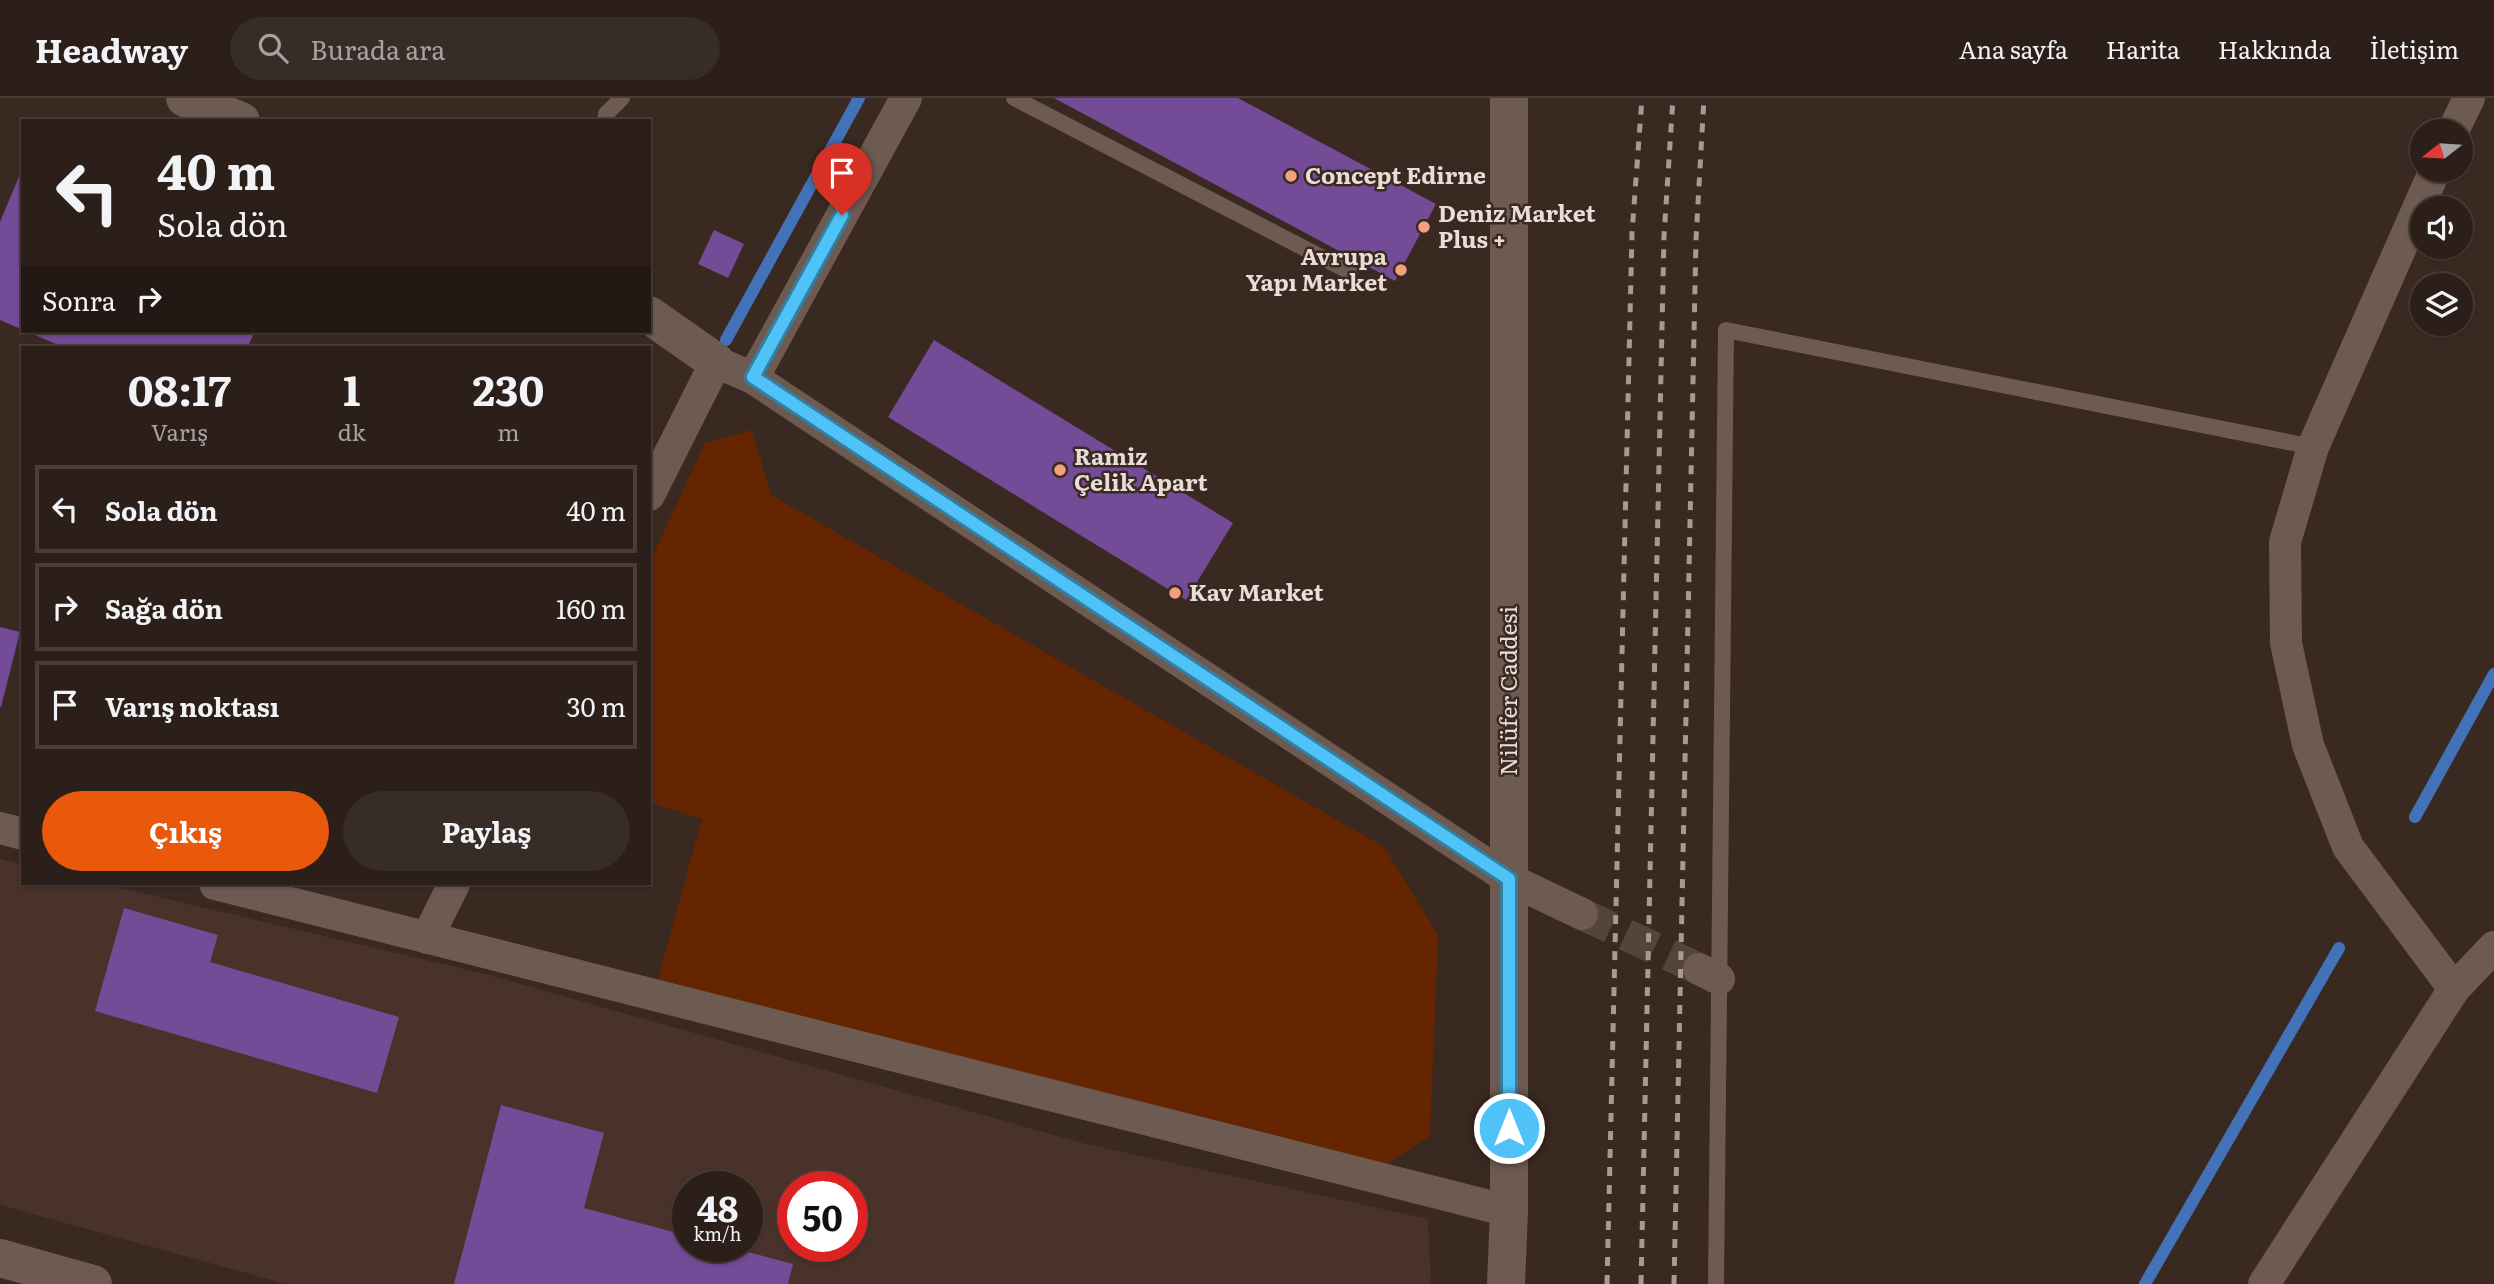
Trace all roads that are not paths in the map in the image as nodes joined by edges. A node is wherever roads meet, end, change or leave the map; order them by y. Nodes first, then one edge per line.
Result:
1 (185, 98) edge
2 (622, 98) edge
3 (905, 98) edge
4 (1014, 98) edge
5 (1509, 98) edge
6 (2469, 98) edge
7 (236, 119) edge
8 (605, 119) edge
9 (2459, 119) edge
10 (2430, 182) edge
11 (1350, 271) dead end
12 (651, 316) edge
13 (716, 362) junction
14 (753, 377) junction
15 (2313, 447) junction
16 (651, 491) edge
17 (0, 828) edge
18 (21, 833) edge
19 (1509, 879) junction
20 (219, 885) edge
21 (454, 885) edge
22 (1582, 914) tunnel mouth
23 (427, 938) junction
24 (2494, 947) edge
25 (2454, 989) junction
26 (1509, 1211) junction
27 (0, 1258) edge
28 (93, 1284) edge
29 (1506, 1284) edge
30 (1716, 1284) edge
31 (2264, 1284) edge

1 - 7 main road
2 - 8 lane
3 - 14 street
4 - 11 lane
5 - 19 main road, Nilüfer Caddesi
6 - 9 street
10 - 15 street
12 - 13 main road
13 - 14 street
13 - 16 street
14 - 19 street
15 - 25 street
15 - 30 lane
17 - 18 street
19 - 22 street
19 - 26 main road, Nilüfer Caddesi
20 - 23 street
21 - 23 street
23 - 26 street
24 - 25 street
25 - 31 street
26 - 29 main road, Nilüfer Caddesi
27 - 28 main road

